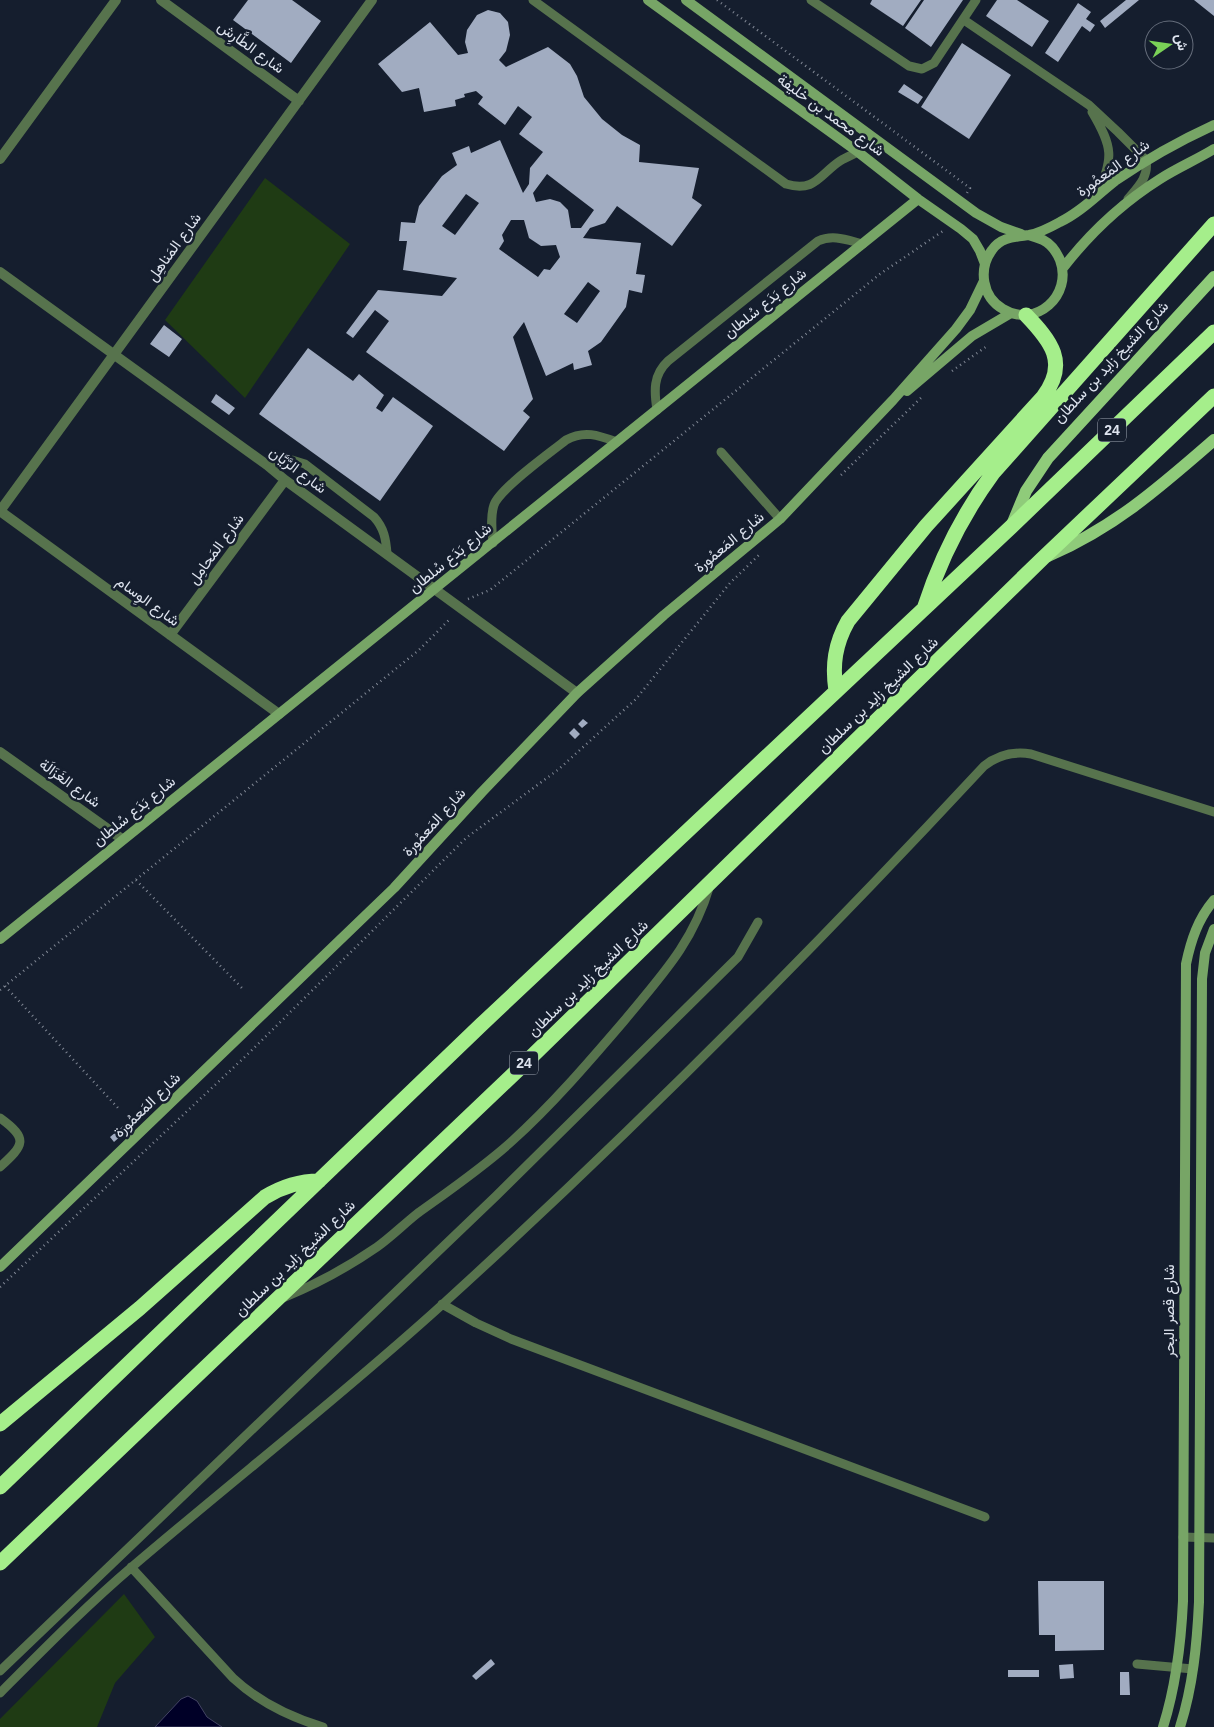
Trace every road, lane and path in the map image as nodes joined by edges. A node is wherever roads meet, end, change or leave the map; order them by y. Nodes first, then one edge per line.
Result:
1 (116, 0) edge
2 (161, 0) edge
3 (372, 0) edge
4 (533, 0) edge
5 (648, 0) edge
6 (686, 0) edge
7 (717, 0) edge
8 (811, 0) edge
9 (976, 0) edge
10 (964, 20) junction
11 (299, 101) junction
12 (1088, 105) junction
13 (1214, 125) edge
14 (1214, 149) edge
15 (858, 152) junction
16 (0, 159) edge
17 (1146, 160) junction
18 (970, 188) dead end
19 (1097, 196) junction
20 (918, 199) junction
21 (1123, 205) junction
22 (1214, 224) edge
23 (944, 230) dead end
24 (1026, 235) junction
25 (863, 244) junction
26 (984, 264) junction
27 (1062, 268) junction
28 (0, 272) edge
29 (1214, 277) edge
30 (984, 281) junction
31 (1018, 314) junction
32 (1214, 332) edge
33 (987, 346) dead end
34 (114, 355) junction
35 (951, 372) dead end
36 (930, 390) dead end
37 (1214, 396) edge
38 (894, 400) junction
39 (657, 410) junction
40 (1214, 440) edge
41 (616, 442) junction
42 (721, 452) dead end
43 (268, 465) junction
44 (837, 479) dead end
45 (285, 480) junction
46 (0, 511) edge
47 (780, 518) junction
48 (1011, 527) junction
49 (493, 543) junction
50 (766, 548) dead end
51 (387, 554) junction
52 (1043, 558) junction
53 (435, 589) junction
54 (468, 599) dead end
55 (924, 608) junction
56 (452, 618) dead end
57 (170, 635) junction
58 (836, 691) junction
59 (577, 693) junction
60 (279, 714) junction
61 (0, 752) edge
62 (1214, 812) edge
63 (122, 839) junction
64 (136, 880) junction
65 (711, 883) junction
66 (1214, 900) edge
67 (758, 922) dead end
68 (1214, 929) edge
69 (0, 939) edge
70 (5, 986) junction
71 (243, 989) dead end
72 (0, 990) edge
73 (119, 1109) dead end
74 (0, 1118) edge
75 (0, 1167) edge
76 (319, 1181) junction
77 (0, 1267) edge
78 (0, 1287) edge
79 (275, 1301) junction
80 (442, 1304) junction
81 (0, 1424) edge
82 (0, 1487) edge
83 (985, 1517) dead end
84 (1183, 1537) junction
85 (1199, 1538) junction
86 (1214, 1538) edge
87 (0, 1563) edge
88 (131, 1568) junction
89 (1137, 1664) dead end
90 (1177, 1668) junction
91 (1193, 1669) junction
92 (0, 1671) edge
93 (0, 1693) edge
94 (323, 1727) edge
95 (1163, 1727) edge
96 (1180, 1727) edge

1 - 16 street
2 - 11 street, شارع الطَّارِش
3 - 11 street, شارع المَناهِل
4 - 15 lane
5 - 15 street, شارع محمد بن خليفة
6 - 24 street, شارع محمد بن خليفة
7 - 18 path
8 - 10 lane
9 - 10 lane
10 - 12 lane
11 - 34 street, شارع المَناهِل
12 - 17 lane
12 - 19 lane
13 - 17 street, شارع المَعمُورة
14 - 21 street
15 - 20 street, شارع محمد بن خليفة
17 - 19 street, شارع المَعمُورة
17 - 21 lane
19 - 24 street, شارع المَعمُورة
20 - 25 street, شارع بَدَع سُلطان
20 - 26 street, شارع محمد بن خليفة
21 - 27 street
22 - 55 highway
23 - 54 path
24 - 26 street
24 - 27 street
25 - 39 street, شارع بَدَع سُلطان
25 - 39 lane
26 - 30 street
27 - 31 street
28 - 34 street, شارع الرَّيَّان
29 - 48 main road, شارع الشيخ زايد بن سلطان
30 - 31 street
30 - 38 street, شارع المَعمُورة
31 - 38 street, شارع المَعمُورة
31 - 58 highway
32 - 48 highway, شارع الشيخ زايد بن سلطان / 24
33 - 35 path
34 - 43 street, شارع الرَّيَّان
34 - 46 street, شارع المَناهِل
36 - 44 path
37 - 52 highway, شارع الشيخ زايد بن سلطان / 24
38 - 47 street, شارع المَعمُورة
39 - 41 street, شارع بَدَع سُلطان
40 - 52 main road, شارع الشيخ زايد بن سلطان
41 - 49 street, شارع بَدَع سُلطان
41 - 49 lane
42 - 47 lane
43 - 45 street, شارع الرَّيَّان
43 - 51 lane
45 - 51 street, شارع الرَّيَّان
45 - 57 street, شارع المَحامِل
46 - 57 street, شارع الوِسام
47 - 59 street, شارع المَعمُورة
48 - 55 highway, شارع الشيخ زايد بن سلطان / 24
49 - 53 street, شارع بَدَع سُلطان
50 - 78 path
51 - 53 street, شارع الرَّيَّان
52 - 65 highway, شارع الشيخ زايد بن سلطان / 24
53 - 59 street, شارع الرَّيَّان
53 - 60 street, شارع بَدَع سُلطان
55 - 58 highway, شارع الشيخ زايد بن سلطان / 24
56 - 64 path
57 - 60 street, شارع الوِسام
58 - 76 highway, شارع الشيخ زايد بن سلطان / 24
59 - 77 street, شارع المَعمُورة
60 - 63 street, شارع بَدَع سُلطان
61 - 63 street, شارع الغَزَالَة
62 - 80 lane
63 - 69 street, شارع بَدَع سُلطان
64 - 70 path
64 - 71 path
65 - 79 highway, شارع الشيخ زايد بن سلطان / 24
65 - 79 lane
66 - 84 street, شارع قصر البحر
67 - 92 lane
68 - 85 street, شارع قصر البحر
70 - 72 path
70 - 73 path
74 - 75 lane
76 - 81 highway
76 - 82 highway, شارع الشيخ زايد بن سلطان / 24
79 - 87 highway, شارع الشيخ زايد بن سلطان / 24
80 - 83 lane
80 - 88 lane
84 - 85 lane
84 - 90 street, شارع قصر البحر
85 - 86 lane
85 - 91 street, شارع قصر البحر
88 - 93 lane
88 - 94 lane
89 - 90 lane
90 - 91 lane
90 - 95 street, شارع قصر البحر
91 - 96 street, شارع قصر البحر

